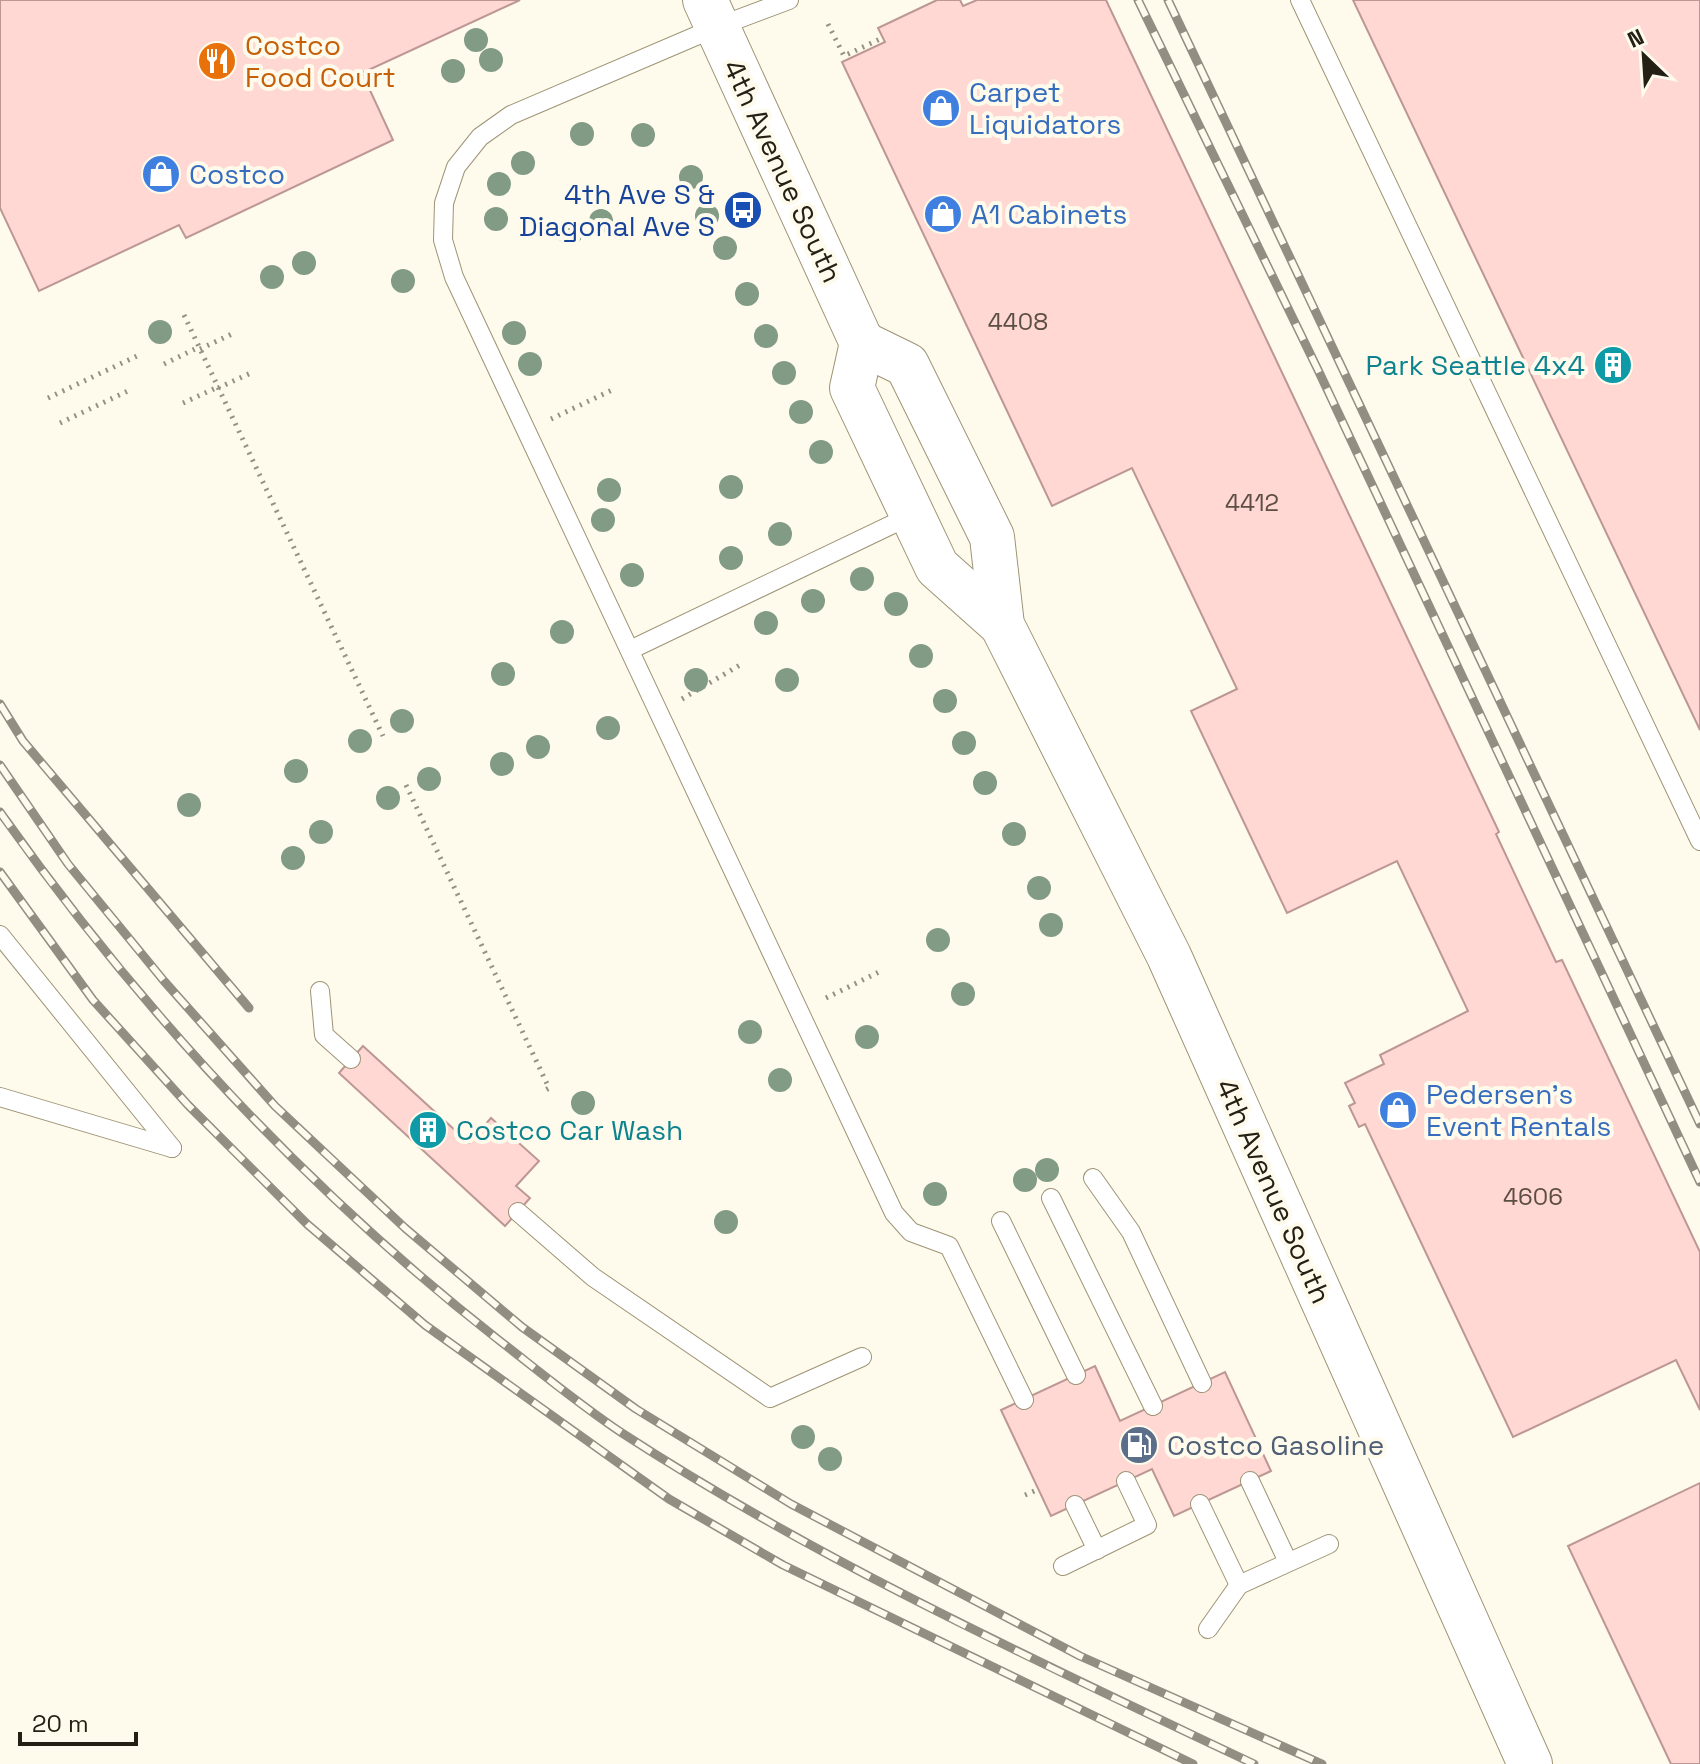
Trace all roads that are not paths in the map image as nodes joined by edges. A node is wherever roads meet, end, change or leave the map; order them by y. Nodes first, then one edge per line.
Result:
1 (789, 0) edge
2 (1300, 0) edge
3 (711, 13) edge
4 (862, 343) junction
5 (912, 515) junction
6 (1002, 625) junction
7 (630, 650) junction
8 (1700, 841) edge
9 (0, 935) edge
10 (320, 991) dead end
11 (351, 1059) dead end
12 (0, 1097) edge
13 (1093, 1178) dead end
14 (1051, 1198) dead end
15 (518, 1212) dead end
16 (1001, 1221) dead end
17 (862, 1357) dead end
18 (1076, 1375) dead end
19 (1202, 1383) dead end
20 (1024, 1400) dead end
21 (1153, 1406) dead end
22 (1126, 1481) dead end
23 (1250, 1481) dead end
24 (1200, 1504) dead end
25 (1075, 1505) dead end
26 (1329, 1544) dead end
27 (1097, 1550) junction
28 (1288, 1562) junction
29 (1063, 1566) dead end
30 (1239, 1585) junction
31 (1208, 1629) dead end
32 (1530, 1764) edge

1 - 3 lane
2 - 8 lane
3 - 4 main road, 4th Avenue South
3 - 7 lane
4 - 5 main road, 4th Avenue South
4 - 6 main road, 4th Avenue South
5 - 6 main road, 4th Avenue South
5 - 7 lane
6 - 32 main road, 4th Avenue South
7 - 20 lane
9 - 12 lane
10 - 11 lane
13 - 19 lane
14 - 21 lane
15 - 17 lane
16 - 18 lane
22 - 27 lane
23 - 28 lane
24 - 30 lane
25 - 27 lane
26 - 28 lane
27 - 29 lane
28 - 30 lane
30 - 31 lane

